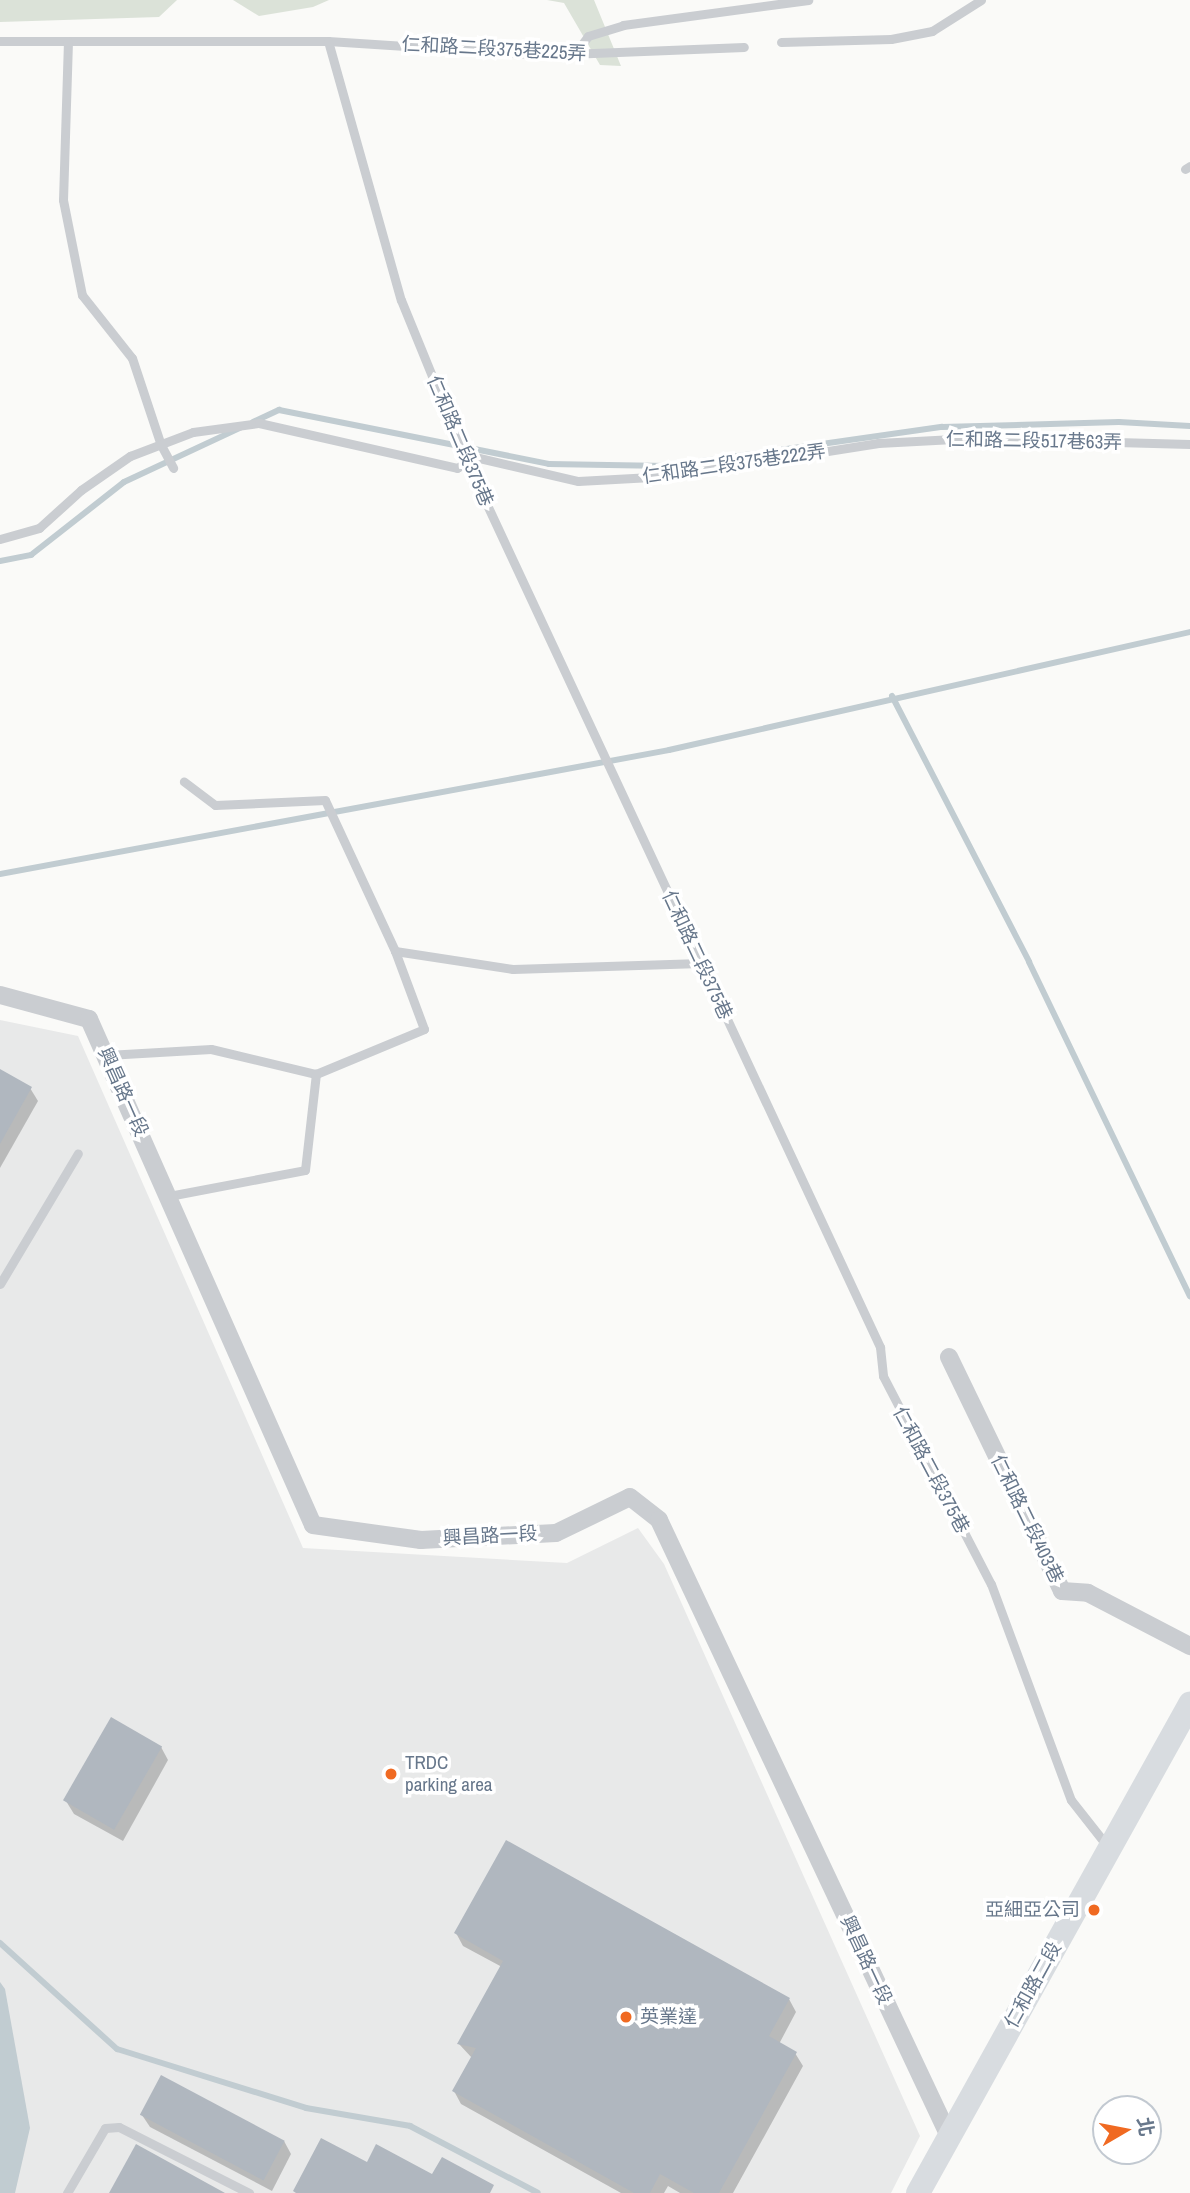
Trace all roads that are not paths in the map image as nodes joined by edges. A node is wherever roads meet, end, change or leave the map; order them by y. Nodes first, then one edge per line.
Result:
1 (808, 0) edge
2 (981, 0) edge
3 (0, 41) edge
4 (68, 41) junction
5 (328, 41) junction
6 (781, 42) dead end
7 (744, 47) dead end
8 (575, 54) junction
9 (878, 443) joint
10 (1190, 444) edge
11 (163, 449) junction
12 (465, 458) junction
13 (173, 468) dead end
14 (0, 539) edge
15 (184, 782) dead end
16 (395, 951) junction
17 (701, 963) junction
18 (0, 995) edge
19 (107, 1055) junction
20 (316, 1074) junction
21 (78, 1153) dead end
22 (169, 1195) junction
23 (0, 1284) edge
24 (949, 1357) dead end
25 (1190, 1646) edge
26 (1190, 1704) edge
27 (1109, 1848) junction
28 (949, 2136) junction
29 (68, 2193) edge
30 (249, 2193) edge
31 (918, 2193) edge

1 - 8 lane
2 - 6 lane
3 - 4 lane, 仁和路二段375巷225弄
4 - 5 lane, 仁和路二段375巷225弄
4 - 11 lane
5 - 8 lane, 仁和路二段375巷225弄
5 - 12 lane, 仁和路二段375巷
7 - 8 lane, 仁和路二段375巷225弄
9 - 10 lane, 仁和路二段517巷63弄
9 - 12 lane, 仁和路二段375巷222弄
11 - 12 lane, 仁和路二段375巷222弄
11 - 13 lane
11 - 14 lane, 仁和路二段375巷222弄
12 - 17 lane, 仁和路二段375巷
15 - 16 lane
16 - 17 lane
16 - 20 lane
17 - 27 lane, 仁和路二段375巷
18 - 19 street, 興昌路一段
19 - 20 lane
19 - 22 street, 興昌路一段
20 - 22 lane
21 - 23 lane
22 - 28 street, 興昌路一段
24 - 25 street, 仁和路二段403巷
26 - 27 main road, 仁和路二段
27 - 28 main road, 仁和路二段
28 - 31 main road, 仁和路二段
29 - 30 lane

